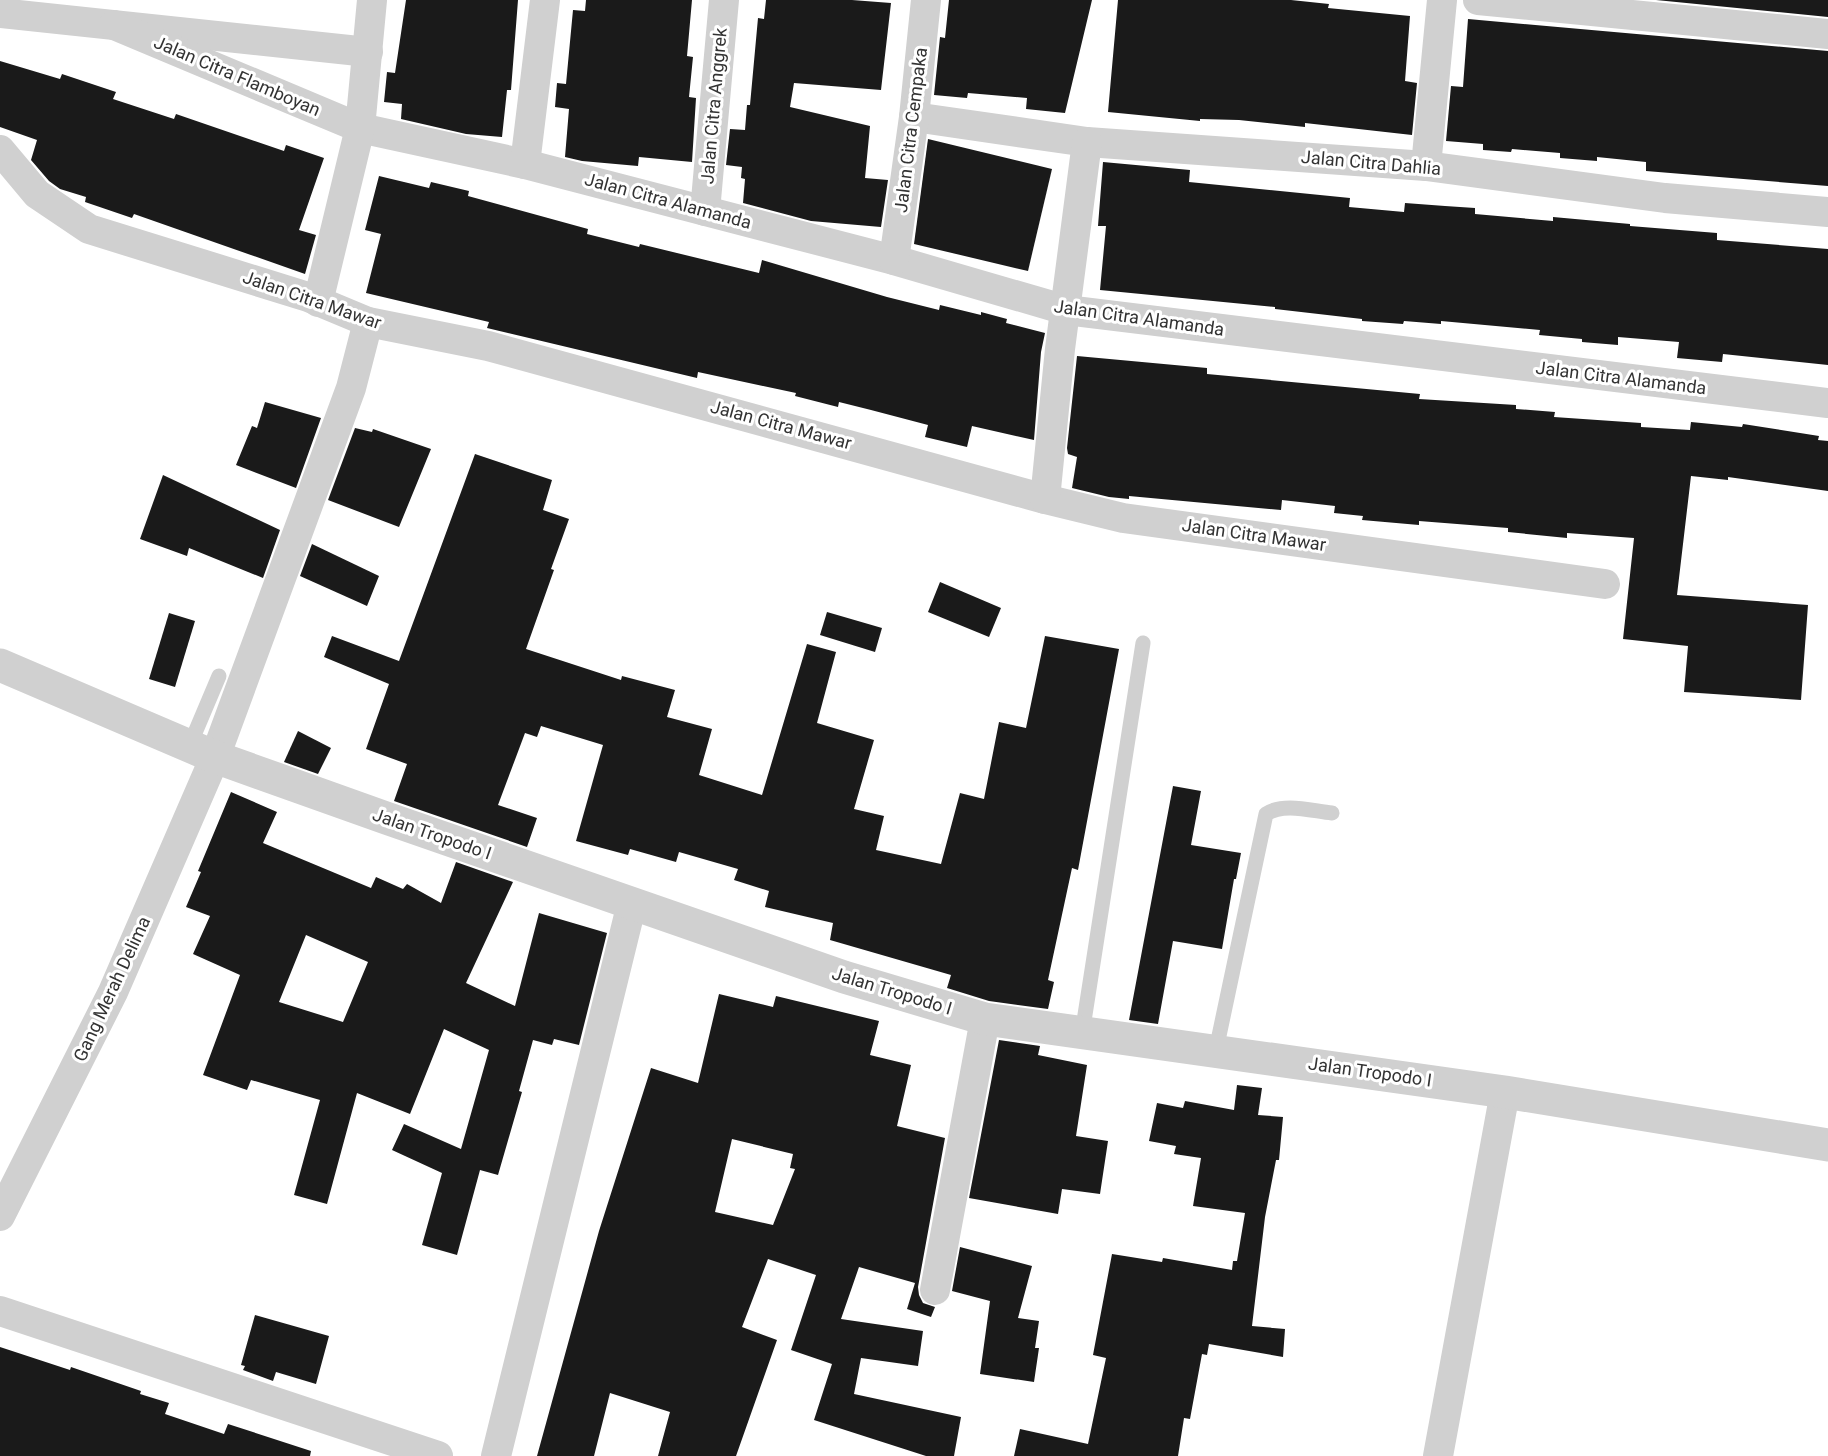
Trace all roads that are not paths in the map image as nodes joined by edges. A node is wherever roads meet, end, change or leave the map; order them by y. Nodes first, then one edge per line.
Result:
1 (372, 0) edge
2 (545, 0) edge
3 (724, 0) edge
4 (926, 0) edge
5 (1442, 0) edge
6 (1478, 0) edge
7 (0, 13) edge
8 (114, 25) junction
9 (1828, 34) edge
10 (368, 52) junction
11 (914, 117) junction
12 (360, 128) junction
13 (1087, 142) junction
14 (0, 150) edge
15 (525, 164) junction
16 (1426, 166) junction
17 (705, 211) junction
18 (1828, 212) edge
19 (894, 260) junction
20 (318, 302) junction
21 (1066, 310) junction
22 (368, 322) junction
23 (1828, 403) edge
24 (1045, 499) junction
25 (1605, 584) dead end
26 (1143, 643) dead end
27 (0, 666) edge
28 (219, 676) dead end
29 (202, 752) junction
30 (1332, 813) dead end
31 (632, 903) junction
32 (985, 1019) junction
33 (1082, 1034) junction
34 (1216, 1050) junction
35 (1505, 1092) junction
36 (1828, 1145) edge
37 (0, 1216) edge
38 (935, 1290) dead end
39 (0, 1311) edge
40 (438, 1456) edge
41 (496, 1456) edge
42 (1438, 1456) edge

1 - 10 street
2 - 15 street
3 - 17 street, Jalan Citra Anggrek
4 - 11 street, Jalan Citra Cempaka
5 - 16 street
6 - 9 street
7 - 8 street, Jalan Citra Flamboyan
8 - 10 street, Jalan Citra Flamboyan
8 - 12 street, Jalan Citra Flamboyan
10 - 12 street
11 - 13 street, Jalan Citra Dahlia
11 - 19 street, Jalan Citra Cempaka
12 - 15 street, Jalan Citra Alamanda
12 - 20 street
13 - 16 street, Jalan Citra Dahlia
13 - 21 street
14 - 20 street, Jalan Citra Mawar
15 - 17 street, Jalan Citra Alamanda
16 - 18 street, Jalan Citra Dahlia
17 - 19 street, Jalan Citra Alamanda
19 - 21 street, Jalan Citra Alamanda
20 - 22 street, Jalan Citra Mawar
21 - 23 street, Jalan Citra Alamanda
21 - 24 street
22 - 24 street, Jalan Citra Mawar
22 - 29 street, Gang Merah Delima
24 - 25 street, Jalan Citra Mawar
26 - 33 lane
27 - 29 street, Jalan Tropodo I
28 - 29 lane
29 - 31 street, Jalan Tropodo I
29 - 37 street, Gang Merah Delima
30 - 34 lane
31 - 32 street, Jalan Tropodo I
31 - 41 street
32 - 33 street, Jalan Tropodo I
32 - 38 street
33 - 34 street, Jalan Tropodo I
34 - 35 street, Jalan Tropodo I
35 - 36 street, Jalan Tropodo I
35 - 42 street
39 - 40 street

